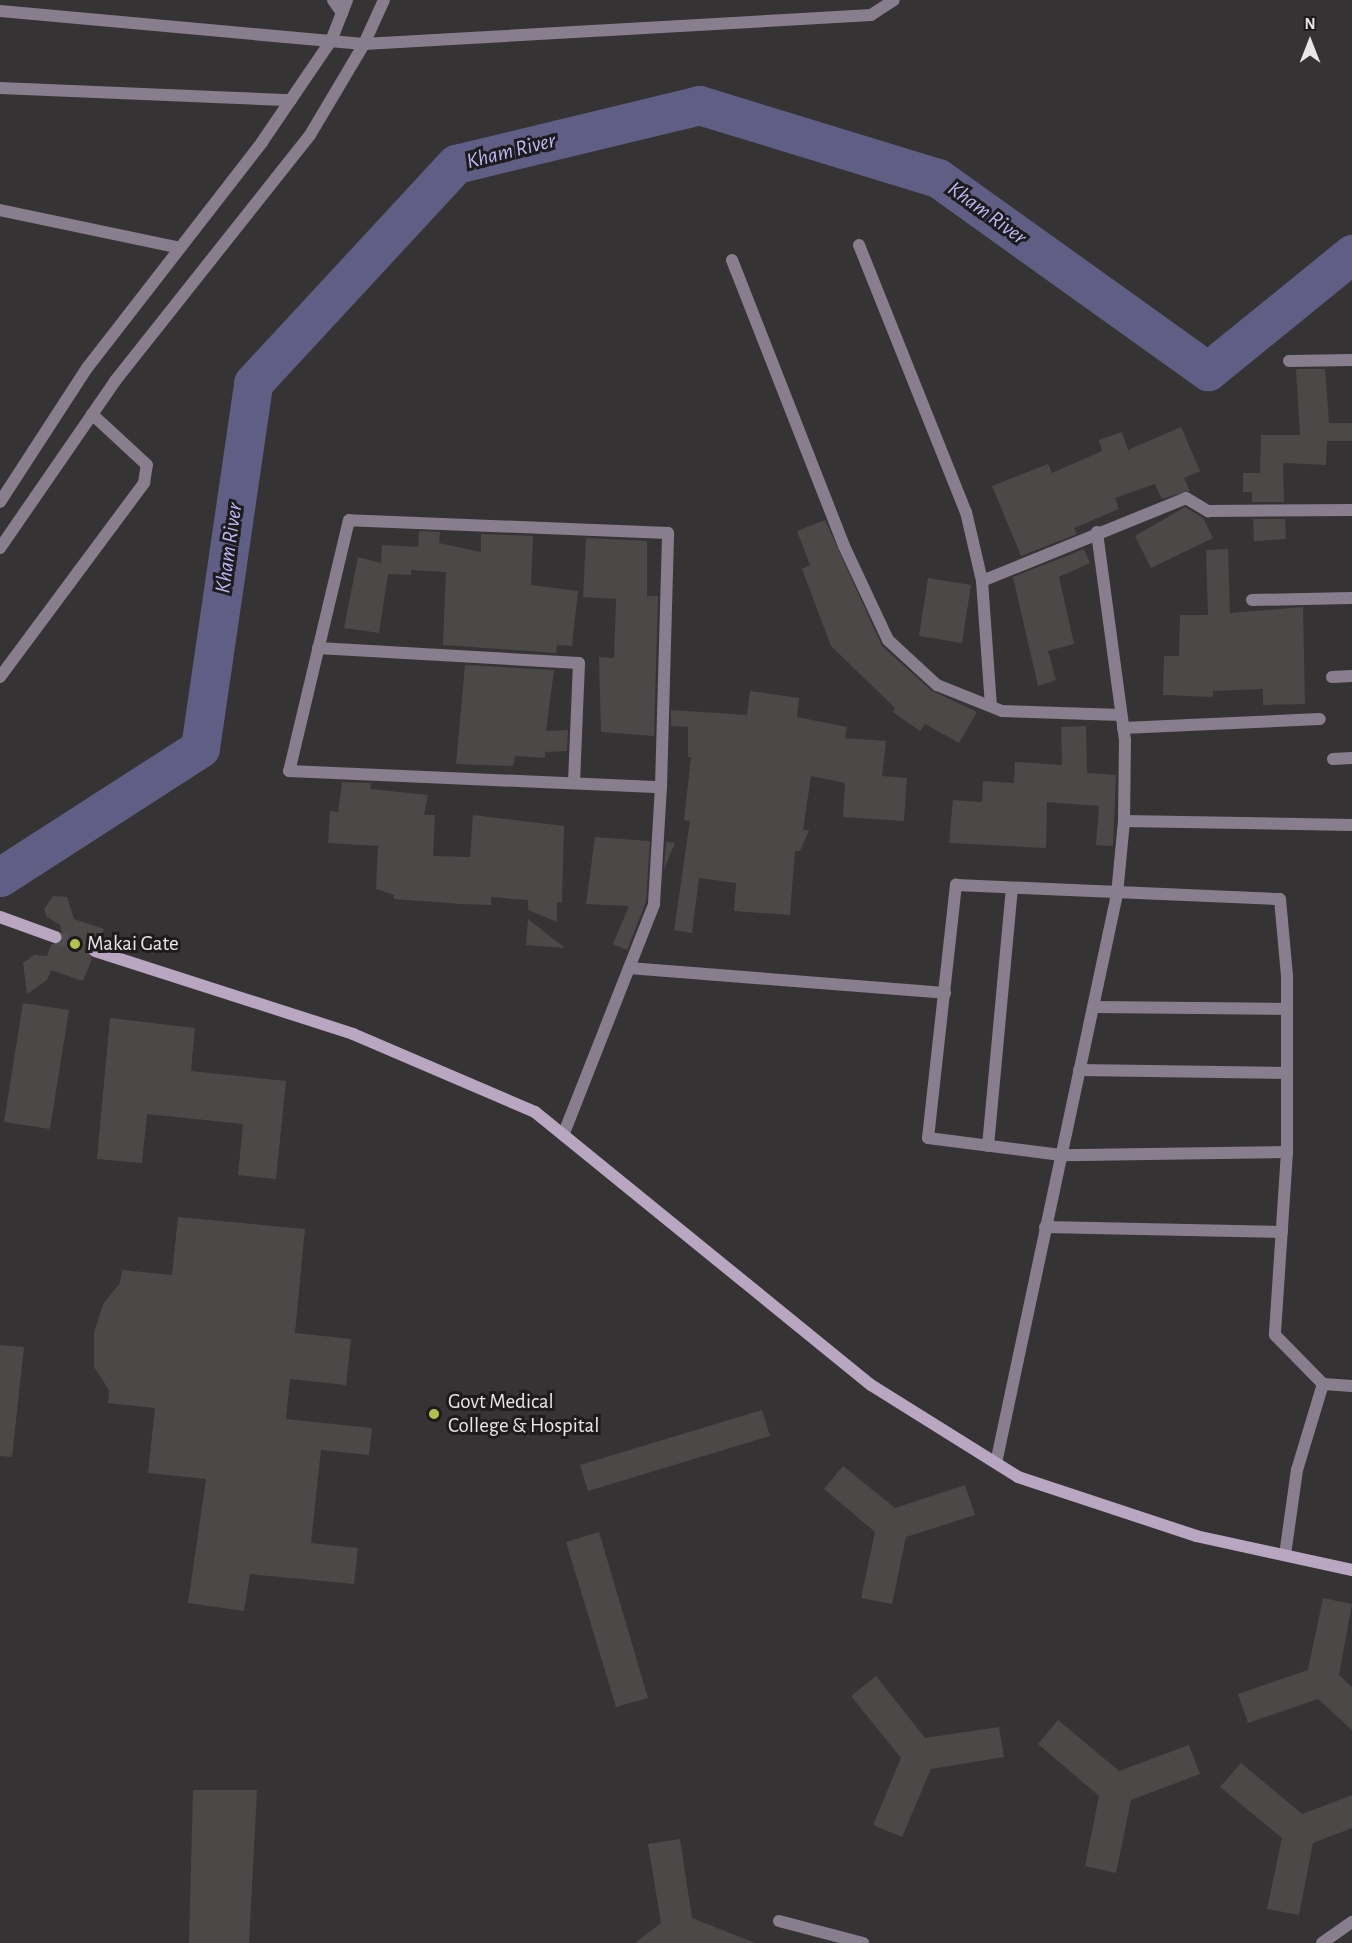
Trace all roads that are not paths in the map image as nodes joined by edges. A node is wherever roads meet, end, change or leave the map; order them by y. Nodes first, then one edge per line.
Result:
1 (333, 0) edge
2 (347, 0) edge
3 (384, 0) edge
4 (894, 0) edge
5 (3, 8) edge
6 (342, 13) junction
7 (331, 41) junction
8 (364, 44) junction
9 (0, 88) edge
10 (291, 100) junction
11 (0, 210) edge
12 (859, 245) dead end
13 (180, 248) junction
14 (732, 260) dead end
15 (1352, 360) edge
16 (1289, 361) dead end
17 (92, 414) junction
18 (0, 502) edge
19 (1352, 510) edge
20 (1097, 532) junction
21 (0, 548) edge
22 (982, 581) junction
23 (1352, 598) edge
24 (1252, 600) dead end
25 (318, 648) junction
26 (1352, 676) edge
27 (0, 677) edge
28 (1332, 677) dead end
29 (991, 706) junction
30 (1320, 719) dead end
31 (1122, 721) junction
32 (1352, 758) edge
33 (1334, 759) dead end
34 (574, 783) junction
35 (661, 787) junction
36 (1124, 821) junction
37 (1352, 825) edge
38 (1012, 888) junction
39 (1117, 894) junction
40 (0, 917) edge
41 (54, 937) tunnel mouth
42 (95, 951) tunnel mouth
43 (629, 968) junction
44 (945, 993) junction
45 (1095, 1007) junction
46 (1287, 1009) junction
47 (1079, 1070) junction
48 (1287, 1073) junction
49 (564, 1133) junction
50 (987, 1146) junction
51 (1287, 1152) junction
52 (1061, 1155) junction
53 (1045, 1227) junction
54 (1282, 1232) junction
55 (1323, 1384) junction
56 (1352, 1386) edge
57 (996, 1463) junction
58 (1285, 1555) junction
59 (1352, 1570) edge
60 (779, 1921) dead end
61 (1352, 1922) edge
62 (863, 1943) edge
63 (1322, 1943) edge

1 - 6 street
2 - 6 street
3 - 8 street
4 - 8 street
5 - 7 street
6 - 7 street
7 - 8 street
7 - 10 street
8 - 17 street
9 - 10 street
10 - 13 street
11 - 13 street
12 - 22 street
13 - 18 street
14 - 29 street
15 - 16 street
17 - 21 street
17 - 27 street
19 - 20 street
20 - 22 street
20 - 31 street
22 - 29 street
23 - 24 street
25 - 34 street
25 - 34 street
25 - 35 street
26 - 28 street
29 - 31 street
30 - 31 street
31 - 36 street
32 - 33 street
34 - 35 street
35 - 43 street
36 - 37 street
36 - 39 street
38 - 39 street
38 - 44 street
38 - 50 street
39 - 45 street
39 - 46 street
40 - 41 street
42 - 49 street
43 - 44 street
43 - 49 street
44 - 50 street
45 - 46 street
45 - 47 street
46 - 48 street
47 - 48 street
47 - 52 street
48 - 51 street
49 - 57 street
50 - 52 street
51 - 52 street
51 - 54 street
52 - 53 street
53 - 54 street
53 - 57 street
54 - 55 street
55 - 56 street
55 - 58 street
57 - 58 street
58 - 59 street
60 - 62 street
61 - 63 street

